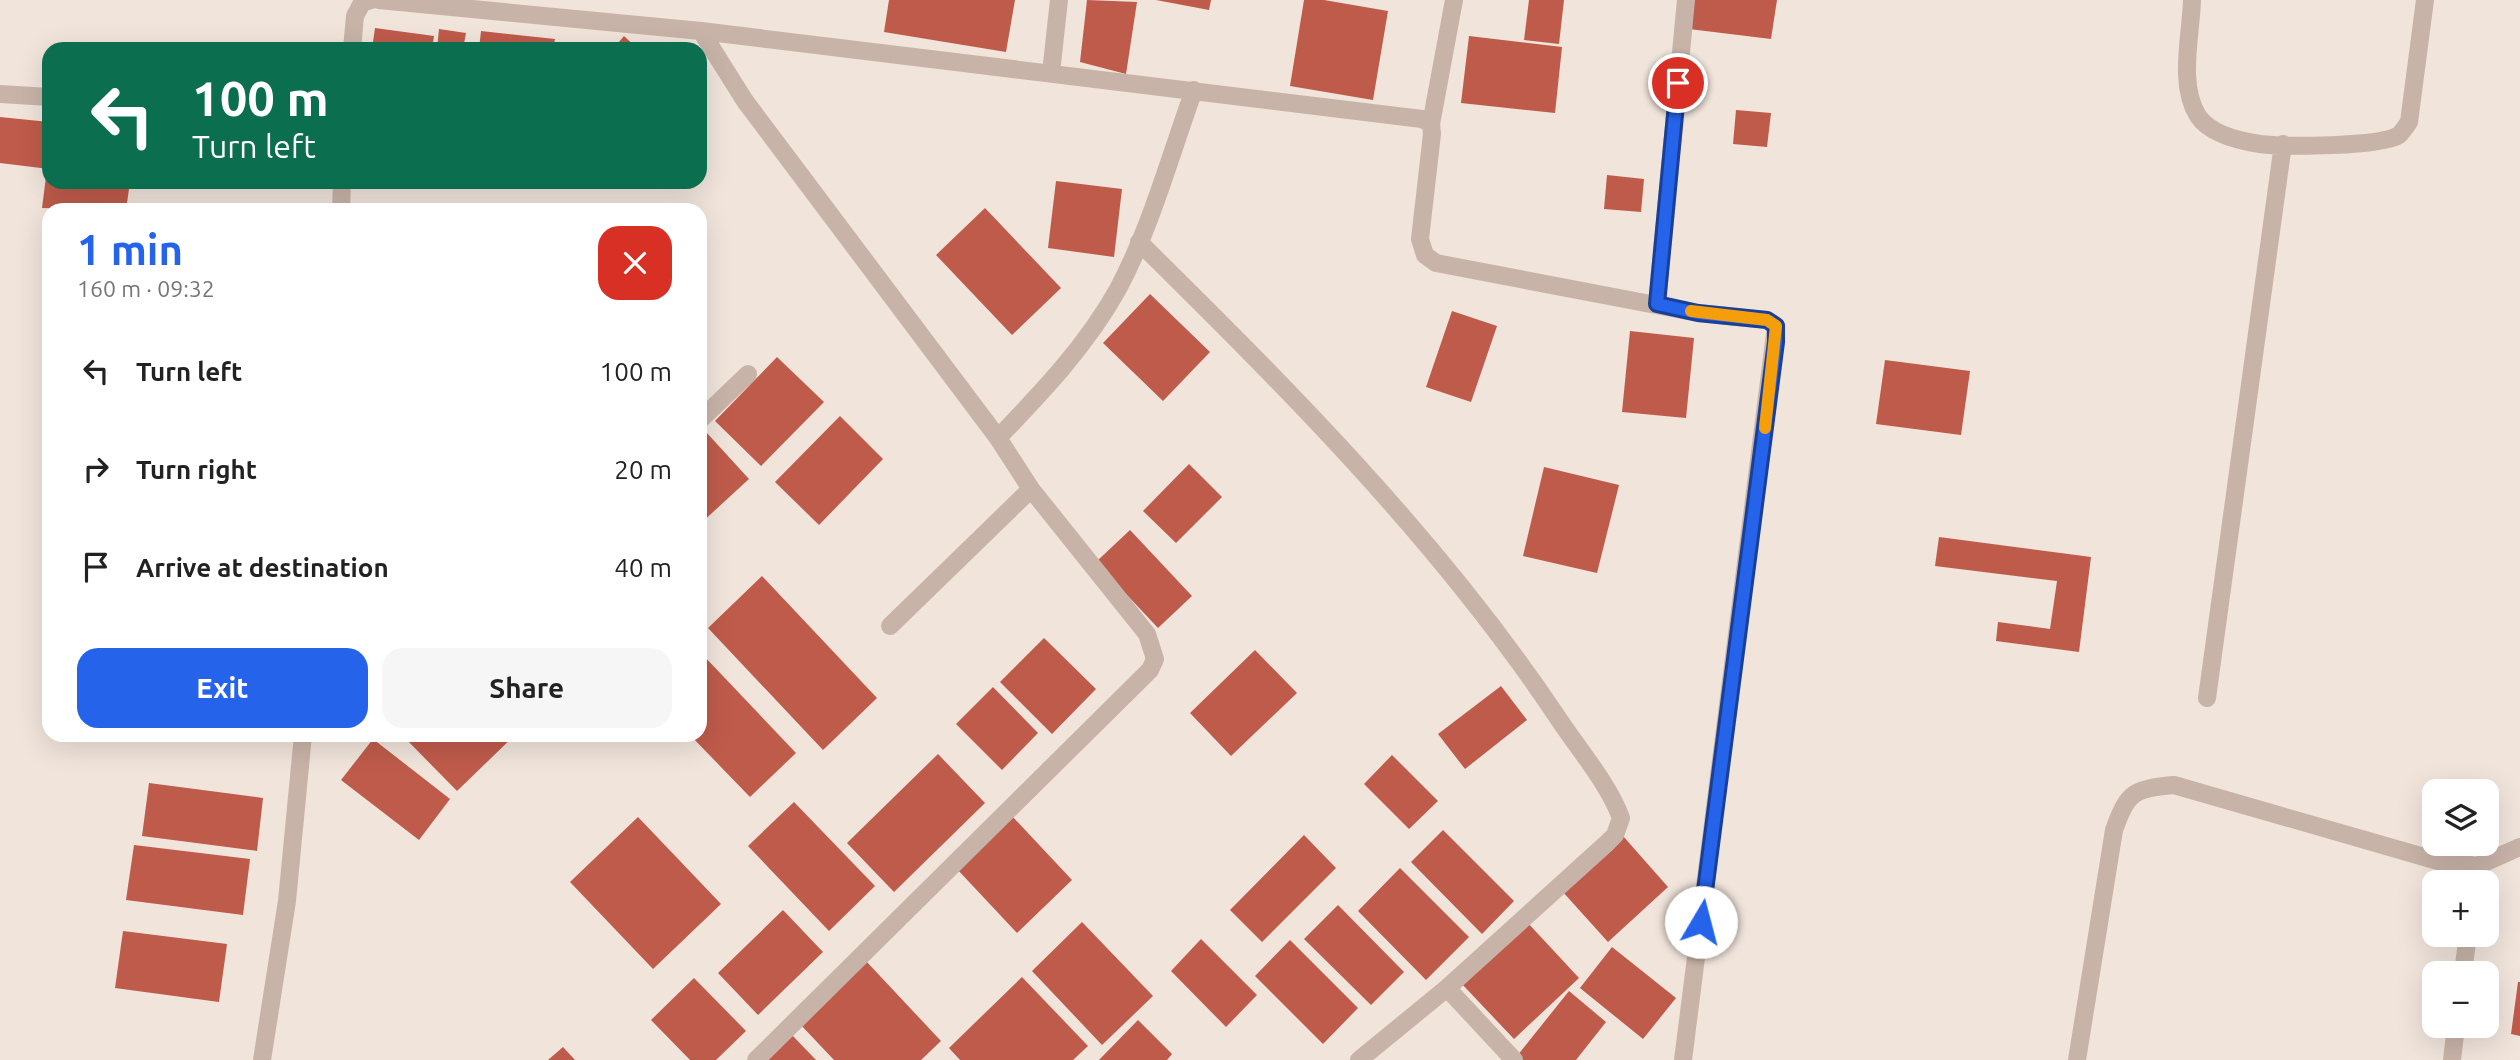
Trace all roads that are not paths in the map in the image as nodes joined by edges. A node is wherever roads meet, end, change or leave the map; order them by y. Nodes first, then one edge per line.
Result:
1 (371, 0) edge
2 (379, 0) edge
3 (1059, 0) edge
4 (1454, 0) edge
5 (1686, 0) edge
6 (2192, 0) edge
7 (2425, 0) edge
8 (701, 31) junction
9 (353, 42) edge
10 (1051, 74) junction
11 (1194, 90) junction
12 (0, 94) edge
13 (42, 97) edge
14 (1431, 124) junction
15 (2283, 144) junction
16 (1139, 242) junction
17 (1657, 304) junction
18 (748, 374) dead end
19 (707, 414) edge
20 (998, 438) junction
21 (1031, 489) junction
22 (890, 626) dead end
23 (2207, 698) dead end
24 (302, 742) edge
25 (2520, 847) edge
26 (2463, 870) edge
27 (2483, 870) edge
28 (1447, 988) junction
29 (2455, 1038) edge
30 (262, 1060) edge
31 (756, 1060) edge
32 (1359, 1060) edge
33 (1514, 1060) edge
34 (1683, 1060) edge
35 (2077, 1060) edge
36 (2452, 1060) edge

1 - 9 street
2 - 8 street
3 - 10 street
4 - 14 street
5 - 17 street
6 - 15 street
7 - 15 street
8 - 10 street
8 - 20 street
10 - 11 street
11 - 14 street
11 - 16 street
12 - 13 street
14 - 17 street
15 - 23 street
16 - 20 street
16 - 28 street
17 - 34 street
18 - 19 street
20 - 21 street
21 - 22 street
21 - 31 street
24 - 30 street
25 - 27 street
26 - 35 street
28 - 32 street
28 - 33 street
29 - 36 street

